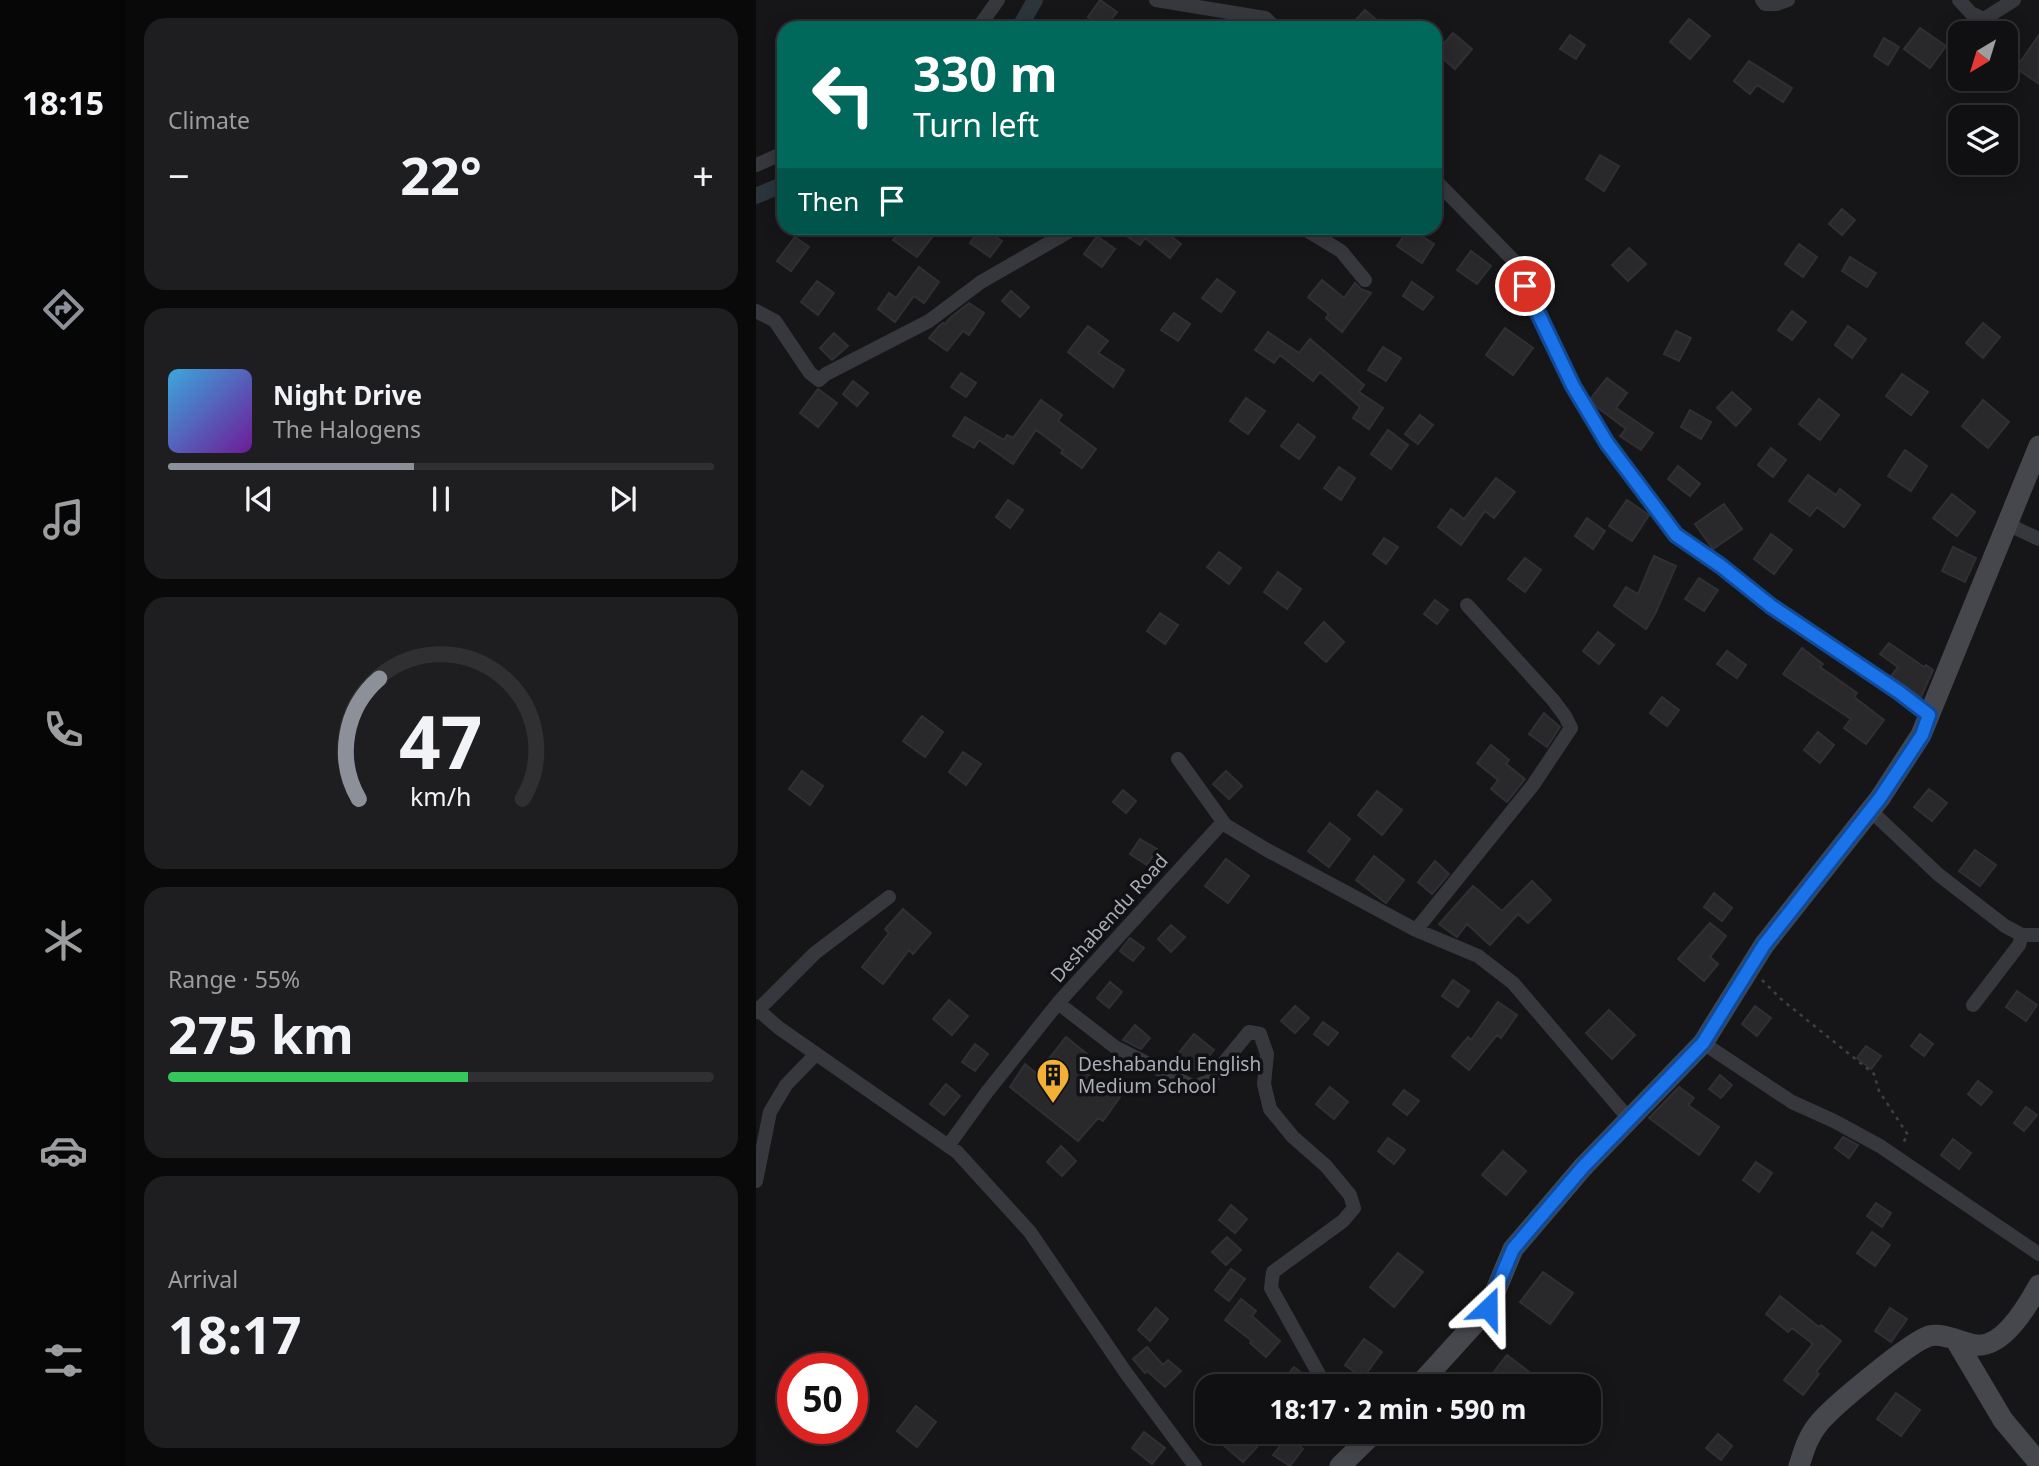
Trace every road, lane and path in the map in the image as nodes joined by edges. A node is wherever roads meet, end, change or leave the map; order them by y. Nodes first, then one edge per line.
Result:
1 (998, 0) edge
2 (1156, 0) edge
3 (1762, 0) edge
4 (1788, 0) edge
5 (1959, 0) edge
6 (2014, 0) edge
7 (983, 21) edge
8 (1268, 21) edge
9 (777, 156) edge
10 (756, 164) edge
11 (1442, 187) edge
12 (1063, 235) edge
13 (1315, 235) edge
14 (1365, 279) dead end
15 (756, 310) edge
16 (2039, 446) edge
17 (2007, 524) junction
18 (2039, 539) edge
19 (1466, 606) dead end
20 (1929, 715) junction
21 (1178, 759) dead end
22 (1871, 811) junction
23 (1224, 823) junction
24 (890, 897) dead end
25 (1416, 930) junction
26 (2022, 935) junction
27 (2039, 935) edge
28 (1749, 968) junction
29 (1058, 1003) junction
30 (1973, 1004) dead end
31 (757, 1010) edge
32 (1703, 1043) junction
33 (816, 1054) junction
34 (1630, 1120) junction
35 (948, 1146) junction
36 (1895, 1156) junction
37 (756, 1181) edge
38 (2039, 1254) edge
39 (2039, 1285) edge
40 (1955, 1339) junction
41 (1319, 1374) edge
42 (1429, 1374) edge
43 (1361, 1444) edge
44 (2039, 1463) edge
45 (1195, 1466) edge
46 (1340, 1466) edge
47 (1799, 1466) edge

1 - 7 street
2 - 8 street
3 - 4 street
5 - 6 street
9 - 10 street
11 - 20 street
12 - 15 street
13 - 14 street
16 - 17 main road
17 - 18 street
17 - 20 main road
19 - 25 street
20 - 22 main road
21 - 23 street
22 - 26 street
22 - 28 main road
23 - 25 street
23 - 29 street, Deshabendu Road
24 - 31 street
25 - 34 street
26 - 27 street
26 - 30 street
28 - 32 main road
28 - 36 path
29 - 35 street
29 - 41 street, Deshabendu Road
31 - 33 street
32 - 34 main road
32 - 36 street
33 - 35 street
33 - 37 street
34 - 42 main road
35 - 45 street
36 - 38 street
39 - 40 main road
40 - 44 main road
40 - 47 main road
43 - 46 main road

